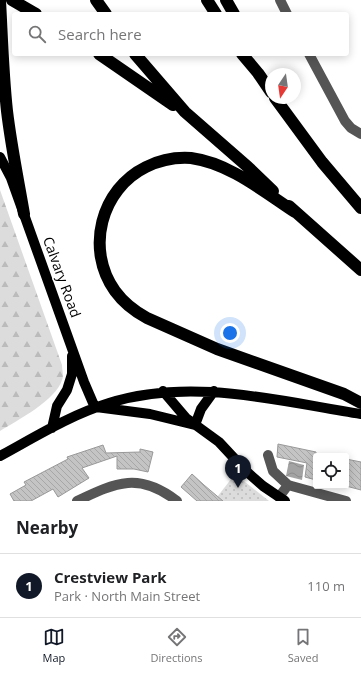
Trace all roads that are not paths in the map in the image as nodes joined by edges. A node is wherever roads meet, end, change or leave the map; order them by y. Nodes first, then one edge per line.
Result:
1 (0, 0) edge
2 (12, 0) edge
3 (96, 0) edge
4 (207, 0) edge
5 (226, 0) edge
6 (280, 0) edge
7 (33, 12) edge
8 (105, 12) edge
9 (215, 12) edge
10 (233, 12) edge
11 (286, 12) edge
12 (102, 56) edge
13 (137, 56) edge
14 (244, 56) edge
15 (254, 56) edge
16 (311, 56) edge
17 (258, 73) junction
18 (265, 83) edge
19 (279, 104) edge
20 (184, 112) junction
21 (361, 134) edge
22 (0, 157) edge
23 (361, 208) edge
24 (295, 212) junction
25 (24, 214) junction
26 (361, 270) edge
27 (72, 348) junction
28 (164, 391) junction
29 (214, 391) junction
30 (361, 404) edge
31 (96, 407) junction
32 (361, 414) edge
33 (195, 425) junction
34 (52, 428) junction
35 (268, 455) dead end
36 (0, 456) edge
37 (288, 484) junction
38 (282, 499) edge
39 (78, 501) edge
40 (177, 501) edge
41 (346, 501) edge

1 - 25 highway
2 - 7 highway
3 - 8 highway
4 - 9 highway
5 - 10 highway
6 - 11 street
12 - 20 highway
13 - 20 highway
14 - 17 highway
15 - 17 highway
16 - 21 street
17 - 18 highway
19 - 23 highway
20 - 24 highway
22 - 25 main road, Calvary Road
24 - 26 highway
24 - 30 highway
25 - 27 main road, Calvary Road
27 - 31 main road, Calvary Road
27 - 34 main road
28 - 29 main road
28 - 31 main road
28 - 33 main road
29 - 32 main road
29 - 33 main road
31 - 33 main road
31 - 34 main road
33 - 38 main road
34 - 36 main road
35 - 37 street
37 - 38 street
37 - 41 street
39 - 40 street

